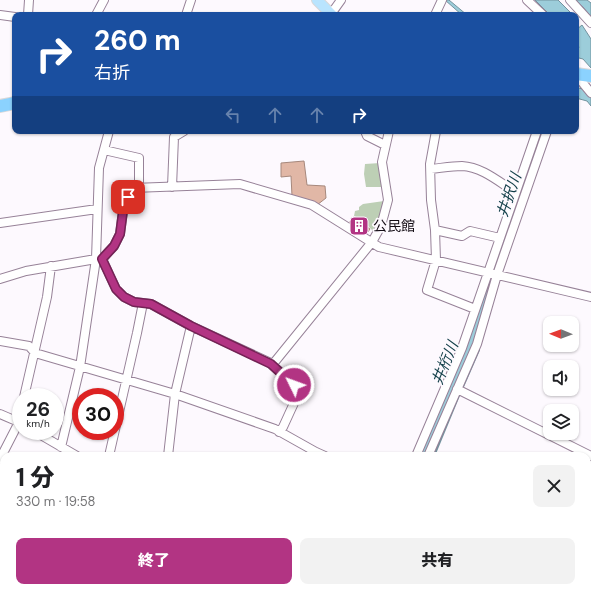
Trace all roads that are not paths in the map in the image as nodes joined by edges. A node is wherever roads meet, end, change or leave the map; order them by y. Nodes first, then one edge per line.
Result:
1 (29, 0) edge
2 (104, 0) edge
3 (191, 0) edge
4 (317, 0) edge
5 (341, 0) edge
6 (442, 0) edge
7 (527, 0) edge
8 (570, 0) edge
9 (28, 12) edge
10 (98, 12) edge
11 (187, 12) edge
12 (329, 12) edge
13 (334, 12) edge
14 (436, 12) edge
15 (540, 12) edge
16 (0, 15) edge
17 (12, 16) edge
18 (591, 23) edge
19 (580, 74) edge
20 (591, 93) edge
21 (12, 104) edge
22 (0, 106) edge
23 (108, 134) edge
24 (179, 134) edge
25 (366, 134) edge
26 (388, 134) edge
27 (436, 134) edge
28 (536, 134) edge
29 (547, 134) edge
30 (385, 145) junction
31 (104, 150) junction
32 (431, 169) junction
33 (172, 186) junction
34 (139, 188) junction
35 (515, 192) junction
36 (97, 210) junction
37 (0, 224) edge
38 (435, 230) junction
39 (500, 238) junction
40 (372, 242) junction
41 (100, 259) junction
42 (436, 260) junction
43 (51, 266) junction
44 (488, 273) junction
45 (497, 276) junction
46 (0, 279) edge
47 (591, 297) edge
48 (143, 303) junction
49 (475, 309) junction
50 (191, 326) junction
51 (0, 341) edge
52 (35, 353) junction
53 (271, 364) junction
54 (80, 367) junction
55 (126, 380) junction
56 (26, 388) edge
57 (457, 389) junction
58 (175, 394) junction
59 (0, 414) edge
60 (12, 419) edge
61 (279, 432) junction
62 (12, 437) edge
63 (49, 440) edge
64 (61, 447) junction
65 (3, 452) edge
66 (70, 452) edge
67 (110, 452) edge
68 (168, 452) edge
69 (316, 452) edge
70 (418, 452) edge
71 (430, 452) edge
72 (583, 452) edge

1 - 9 street
2 - 10 street
3 - 11 street
4 - 12 main road
5 - 13 street
6 - 14 street
7 - 15 street
8 - 18 street
16 - 17 street
19 - 20 street
21 - 22 highway
23 - 31 street
24 - 33 street
25 - 30 street
26 - 30 street
27 - 32 street
28 - 35 street
29 - 45 street
30 - 40 street
31 - 34 street
31 - 36 street
32 - 35 street
32 - 38 street
33 - 34 street
33 - 40 street
34 - 41 street
35 - 39 street
36 - 37 street
36 - 41 street
38 - 39 street
38 - 42 street
39 - 44 street
40 - 42 street
40 - 53 street
41 - 43 street
41 - 48 street
41 - 54 street
42 - 44 street
42 - 49 street
43 - 46 street
43 - 52 street
44 - 45 street
44 - 49 street
45 - 47 street
45 - 57 street
48 - 50 street
48 - 55 street
49 - 70 street
50 - 53 street
50 - 58 street
51 - 52 street
52 - 54 street
52 - 56 street
53 - 61 street
54 - 55 street
54 - 64 street
55 - 58 street
55 - 67 street
57 - 71 street
57 - 72 street
58 - 61 street
58 - 68 street
59 - 60 street
61 - 69 street
62 - 65 street
63 - 64 street
64 - 66 street

